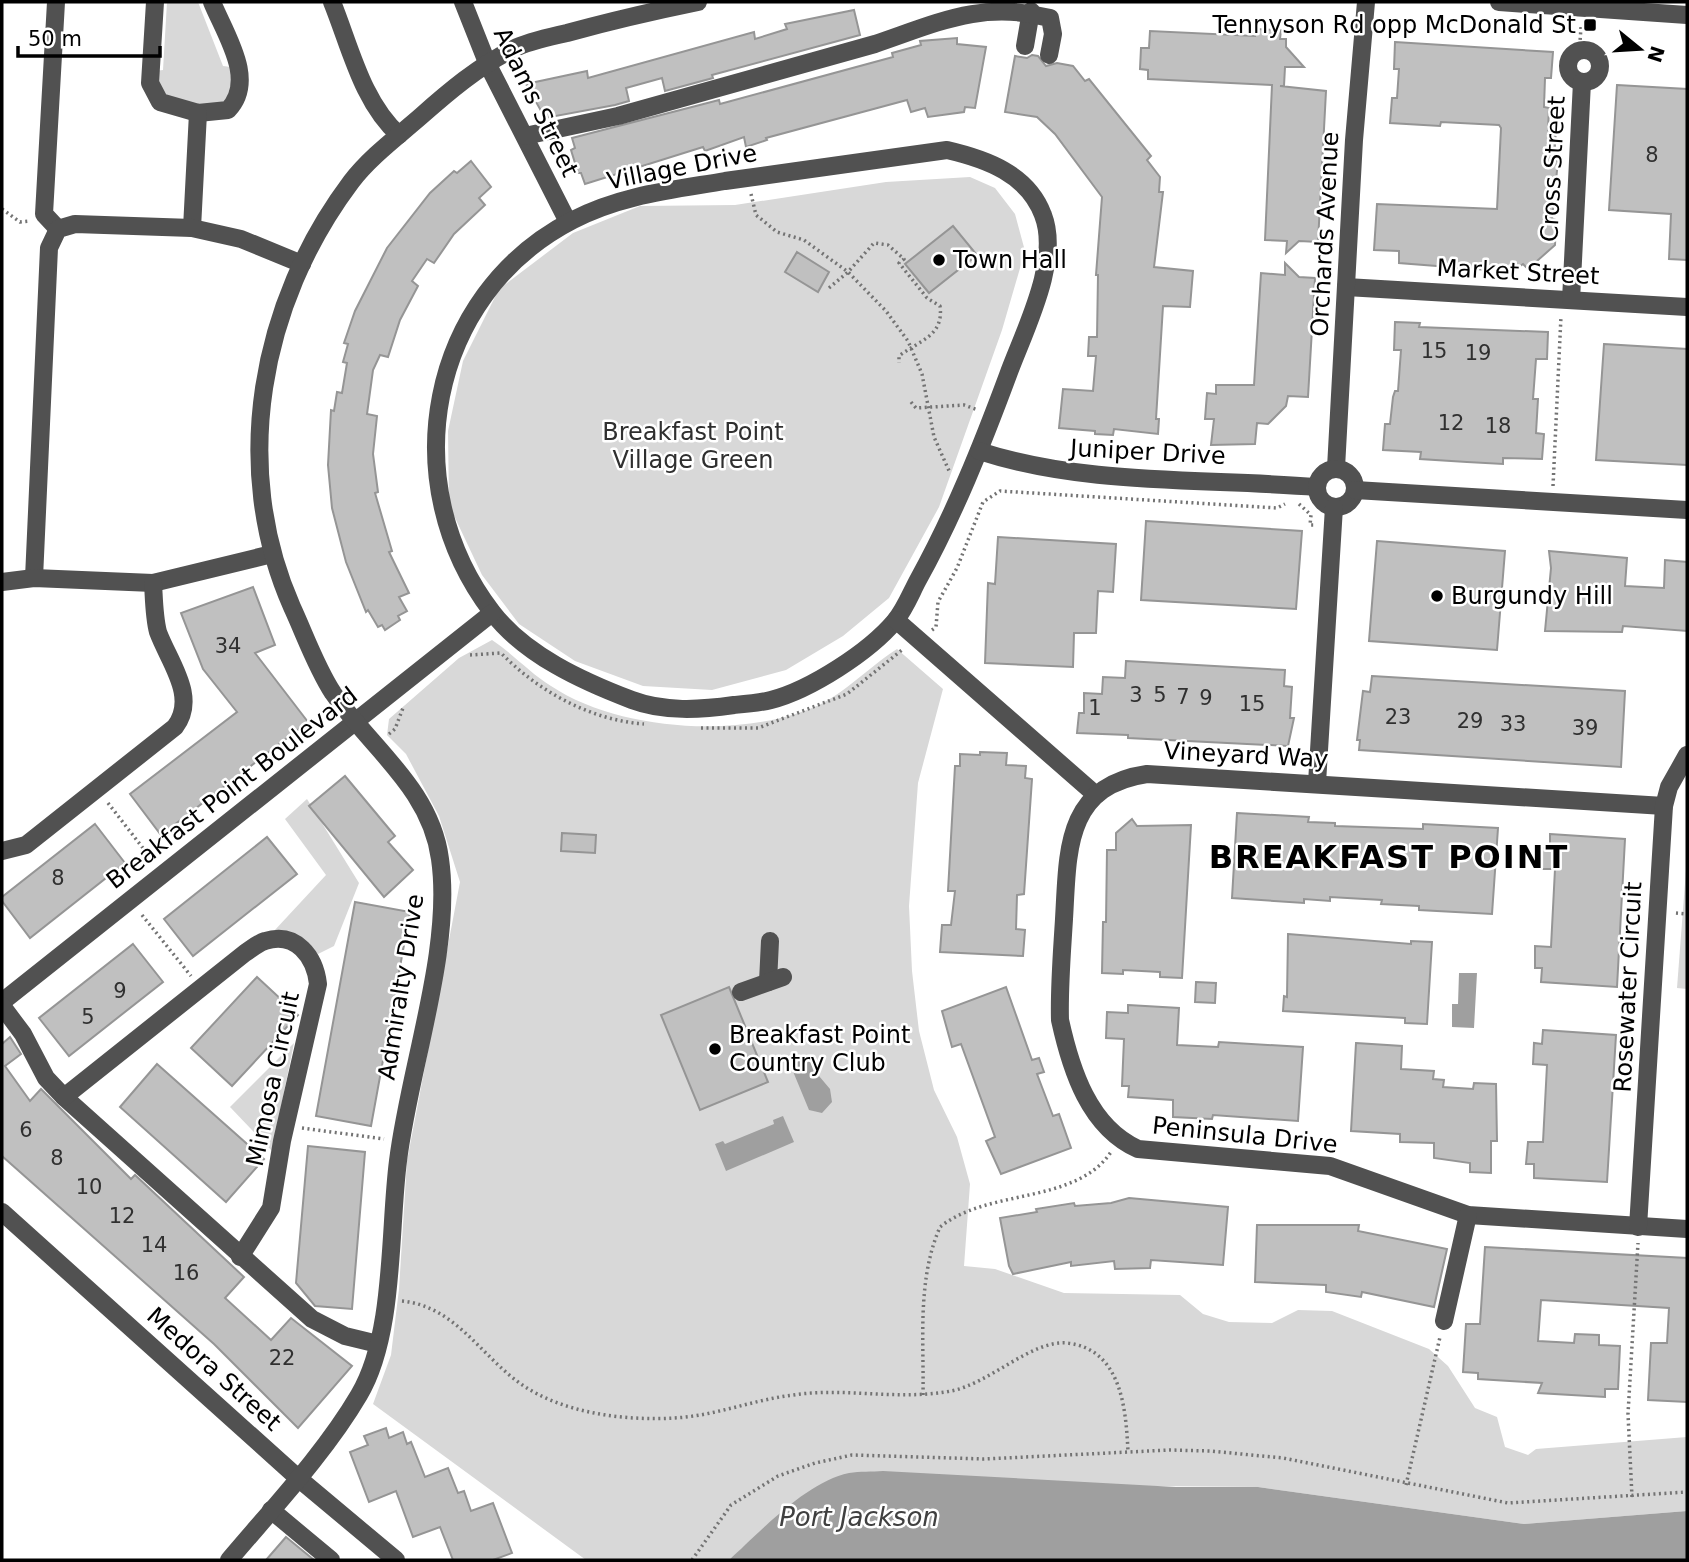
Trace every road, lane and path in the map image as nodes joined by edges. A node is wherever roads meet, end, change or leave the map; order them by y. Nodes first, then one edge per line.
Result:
1 (56, 2) edge
2 (155, 2) edge
3 (212, 2) edge
4 (332, 2) edge
5 (463, 2) edge
6 (698, 2) edge
7 (1366, 2) edge
8 (1499, 2) edge
9 (964, 4) edge
10 (1640, 7) edge
11 (1031, 11) junction
12 (1687, 15) edge
13 (1581, 27) dead end
14 (1025, 46) dead end
15 (1585, 49) joint
16 (1049, 55) dead end
17 (488, 65) junction
18 (198, 113) junction
19 (399, 135) junction
20 (524, 136) junction
21 (749, 178) junction
22 (2, 209) edge
23 (44, 214) junction
24 (568, 222) junction
25 (192, 228) junction
26 (58, 229) junction
27 (302, 264) junction
28 (848, 272) junction
29 (1346, 287) junction
30 (829, 288) dead end
31 (1566, 299) junction
32 (1687, 307) edge
33 (911, 347) junction
34 (899, 363) dead end
35 (911, 402) dead end
36 (929, 408) junction
37 (993, 414) junction
38 (979, 451) junction
39 (1336, 468) junction
40 (1317, 487) junction
41 (1355, 490) junction
42 (961, 491) junction
43 (1552, 502) junction
44 (1334, 507) junction
45 (1687, 510) edge
46 (272, 554) junction
47 (34, 578) junction
48 (2, 582) edge
49 (153, 583) junction
50 (492, 613) junction
51 (896, 620) junction
52 (356, 721) junction
53 (1687, 755) edge
54 (1317, 783) junction
55 (100, 794) dead end
56 (1096, 795) junction
57 (1664, 806) junction
58 (2, 852) edge
59 (163, 874) junction
60 (142, 915) dead end
61 (770, 941) dead end
62 (201, 988) junction
63 (741, 992) dead end
64 (2, 1004) edge
65 (64, 1097) junction
66 (286, 1126) junction
67 (401, 1140) junction
68 (1119, 1140) junction
69 (2, 1212) edge
70 (1468, 1215) junction
71 (1638, 1227) junction
72 (1687, 1229) edge
73 (240, 1257) junction
74 (386, 1300) junction
75 (1444, 1321) joint
76 (378, 1344) junction
77 (923, 1395) junction
78 (1128, 1452) junction
79 (298, 1478) junction
80 (1406, 1485) junction
81 (1687, 1492) edge
82 (1632, 1497) junction
83 (271, 1510) junction
84 (229, 1560) edge
85 (331, 1560) edge
86 (396, 1560) edge
87 (692, 1560) edge

1 - 23 street
2 - 18 street
3 - 18 street
4 - 19 street
5 - 17 street, Adams Street
6 - 17 street, Admiralty Drive
7 - 29 street, Orchards Avenue
8 - 10 street
9 - 11 street
9 - 20 street
10 - 12 street
11 - 14 street
11 - 16 street
13 - 15 path
15 - 31 street, Cross Street
17 - 19 street, Admiralty Drive
17 - 20 street, Adams Street
18 - 25 street
19 - 27 street, Admiralty Drive
20 - 24 street, Adams Street
21 - 24 street, Village Drive
21 - 28 path
21 - 37 street, Village Drive
22 - 23 path
23 - 26 street
24 - 50 street, Village Drive
25 - 26 street
25 - 27 street
26 - 47 street
27 - 46 street, Admiralty Drive
28 - 30 path
28 - 33 path
28 - 33 path
29 - 31 street, Market Street
29 - 39 street, Orchards Avenue
31 - 32 street, Market Street
31 - 43 path
33 - 34 path
33 - 36 path
35 - 36 path
36 - 37 path
36 - 42 path
37 - 38 street, Village Drive
38 - 40 street, Juniper Drive
38 - 42 street, Village Drive
39 - 40 street
39 - 41 street
40 - 44 street
41 - 43 street
41 - 44 street
42 - 51 street, Village Drive
43 - 45 street
44 - 54 street
46 - 49 street
46 - 52 street, Admiralty Drive
47 - 48 street
47 - 49 street
49 - 58 street
50 - 51 street, Village Drive
50 - 52 street, Breakfast Point Boulevard
51 - 56 street
52 - 59 street, Breakfast Point Boulevard
52 - 67 street, Admiralty Drive
53 - 57 street, Rosewater Circuit
54 - 56 street, Vineyard Way
54 - 57 street, Vineyard Way
55 - 59 path
56 - 68 street, Peninsula Drive
57 - 71 street, Rosewater Circuit
59 - 64 street, Breakfast Point Boulevard
60 - 62 path
61 - 63 street
62 - 65 street, Mimosa Circuit
62 - 66 street, Mimosa Circuit
64 - 65 street
65 - 73 street
66 - 67 path
66 - 73 street, Mimosa Circuit
67 - 74 street, Admiralty Drive
68 - 70 street, Peninsula Drive
68 - 77 path
69 - 79 street, Medora Street
70 - 71 street, Peninsula Drive
70 - 75 street
71 - 72 street, Peninsula Drive
71 - 82 path
73 - 76 street
74 - 76 street, Admiralty Drive
74 - 77 path
75 - 80 path
76 - 79 street, Admiralty Drive
77 - 78 path
78 - 80 path
78 - 87 path
79 - 83 street, Admiralty Drive
79 - 86 street, Medora Street
80 - 82 path
81 - 82 path
83 - 84 street, Admiralty Drive
83 - 85 street

